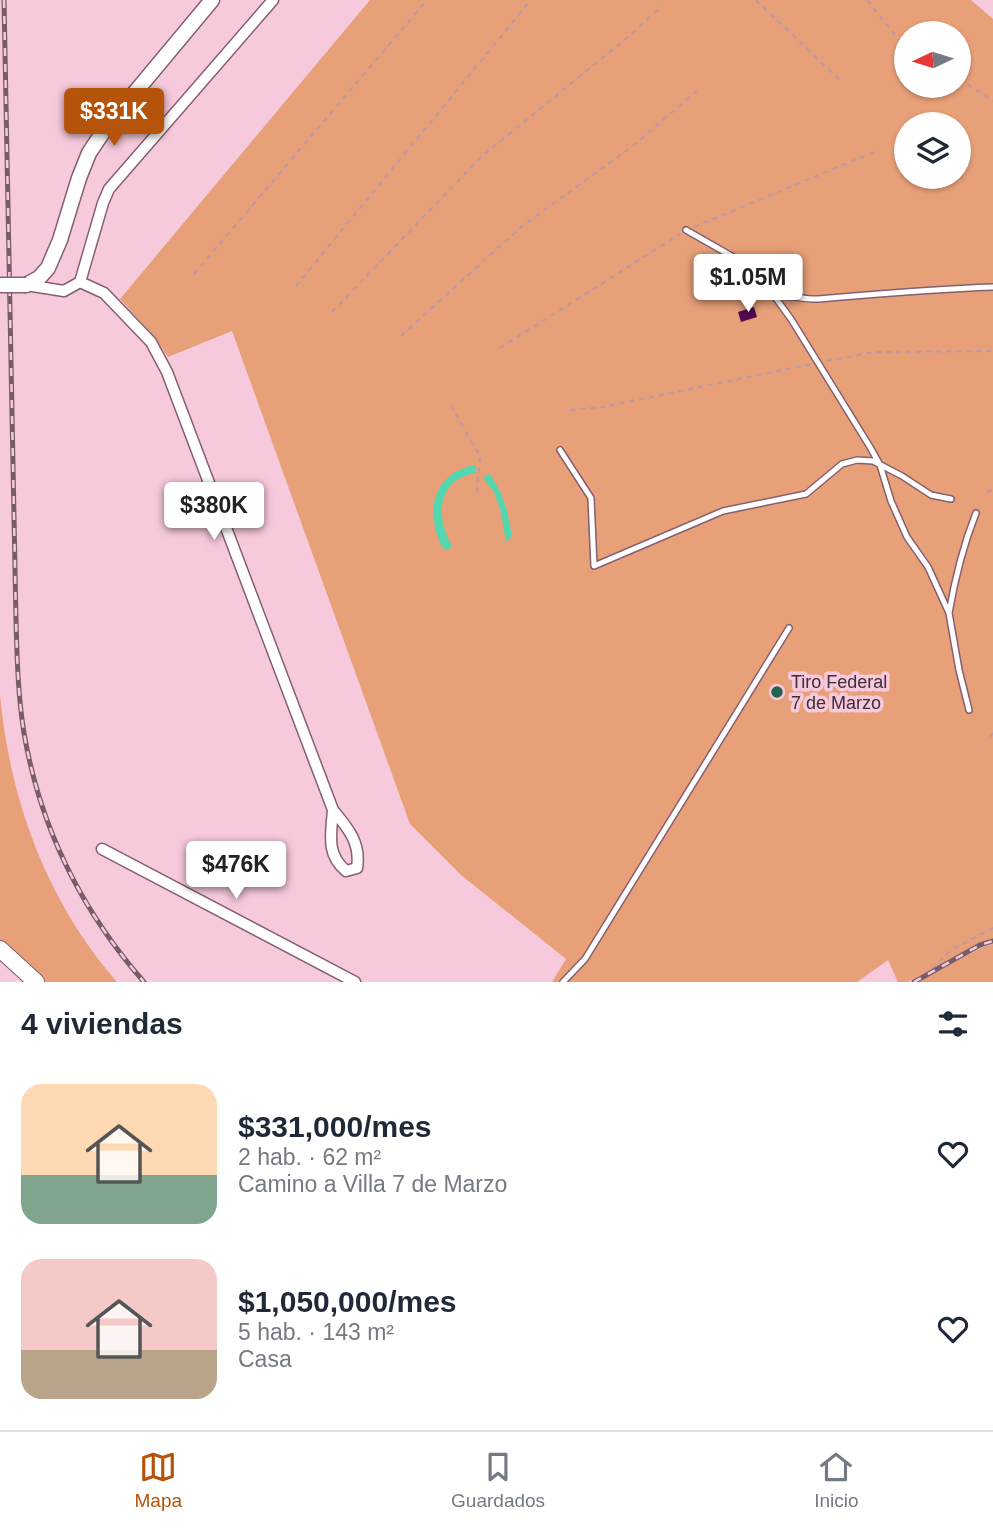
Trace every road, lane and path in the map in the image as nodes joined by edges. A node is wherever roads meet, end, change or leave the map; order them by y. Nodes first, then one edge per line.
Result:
1 (212, 0) edge
2 (273, 0) edge
3 (427, 0) edge
4 (531, 0) edge
5 (756, 0) edge
6 (867, 0) edge
7 (662, 6) dead end
8 (894, 34) edge
9 (843, 83) dead end
10 (971, 87) edge
11 (700, 88) dead end
12 (993, 101) edge
13 (874, 152) dead end
14 (686, 230) junction
15 (194, 274) dead end
16 (80, 282) junction
17 (0, 285) edge
18 (26, 285) junction
19 (296, 286) dead end
20 (993, 287) edge
21 (775, 297) junction
22 (332, 312) dead end
23 (401, 335) dead end
24 (500, 348) dead end
25 (993, 351) edge
26 (818, 363) junction
27 (451, 405) dead end
28 (570, 410) dead end
29 (560, 450) dead end
30 (880, 465) junction
31 (993, 489) edge
32 (987, 492) dead end
33 (476, 497) dead end
34 (951, 499) dead end
35 (976, 513) dead end
36 (949, 613) junction
37 (789, 628) dead end
38 (969, 710) dead end
39 (993, 733) edge
40 (990, 737) dead end
41 (332, 810) junction
42 (102, 849) dead end
43 (993, 928) edge
44 (0, 949) edge
45 (925, 976) dead end
46 (36, 982) edge
47 (355, 982) edge
48 (564, 982) edge

1 - 18 street
2 - 16 street
3 - 15 path
4 - 19 path
5 - 9 path
6 - 8 path
7 - 22 path
10 - 12 path
11 - 23 path
13 - 14 path
14 - 21 lane
14 - 24 path
16 - 18 street
16 - 41 street
17 - 18 street, bridge
20 - 21 lane
21 - 26 lane
25 - 26 path
26 - 28 path
26 - 30 lane
27 - 33 path
29 - 30 lane
30 - 34 lane
30 - 36 lane
31 - 32 path
35 - 36 lane
36 - 38 lane
37 - 48 lane
39 - 40 path
41 - 41 street
42 - 47 street
43 - 45 path
44 - 46 main road

